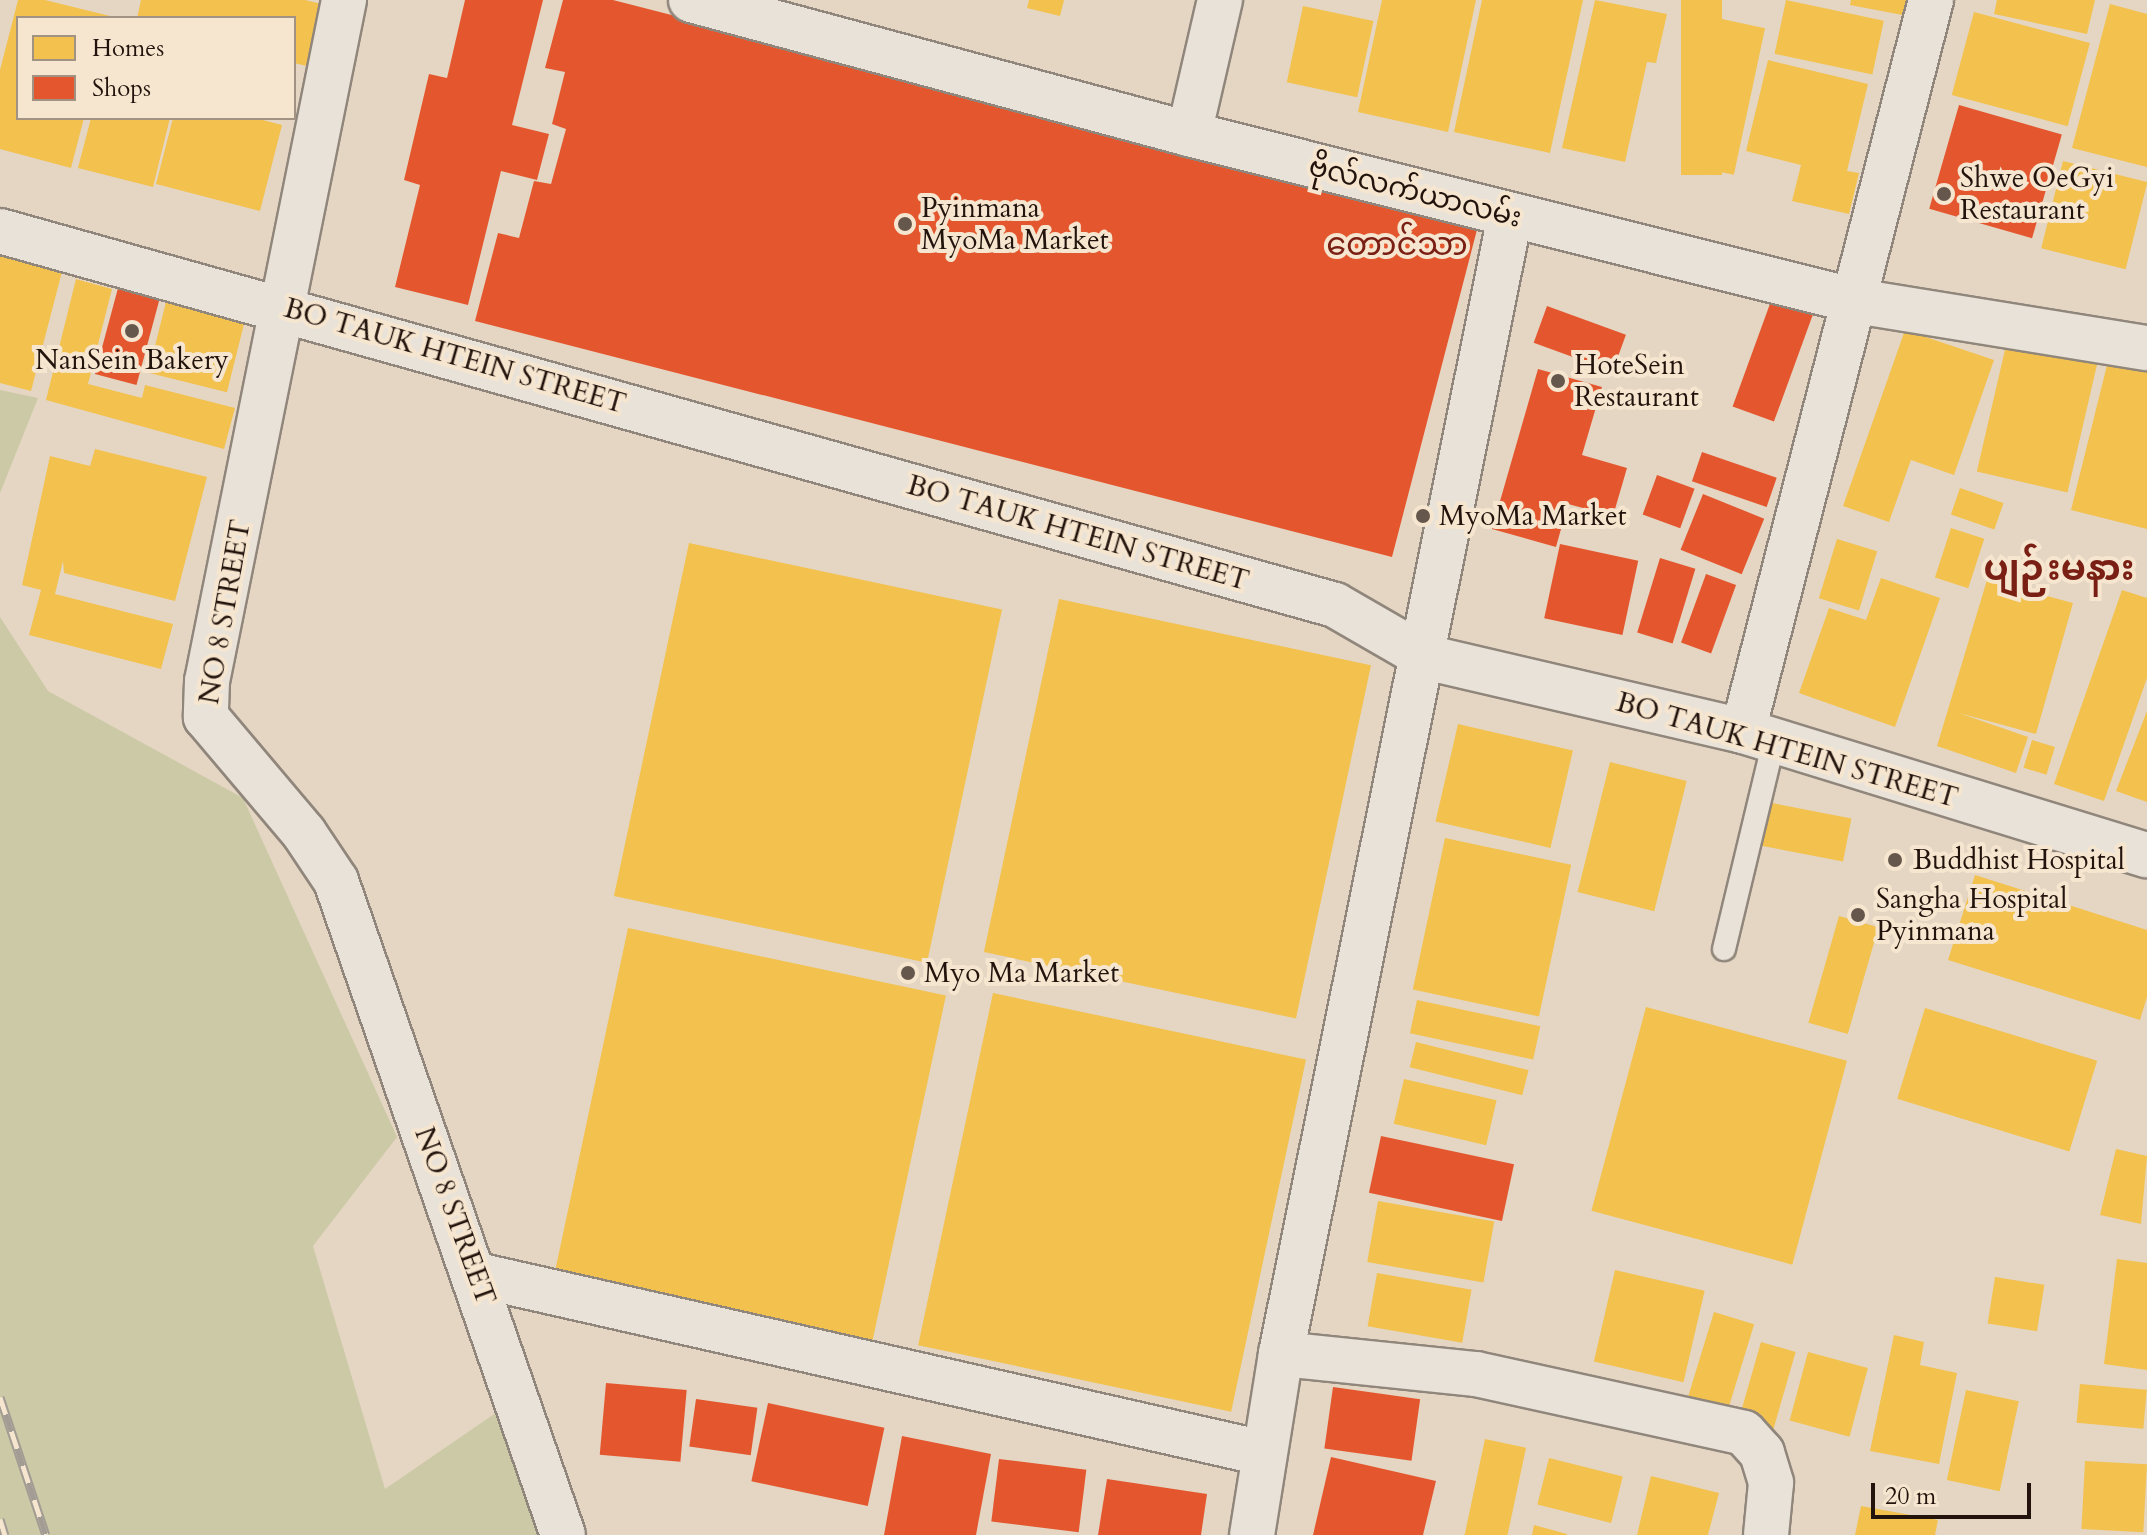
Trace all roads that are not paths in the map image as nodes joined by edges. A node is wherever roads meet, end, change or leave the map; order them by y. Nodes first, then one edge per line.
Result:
1 (344, 0) edge
2 (691, 0) edge
3 (1220, 0) edge
4 (1931, 0) edge
5 (761, 10) edge
6 (1189, 134) junction
7 (1510, 216) junction
8 (0, 231) edge
9 (1856, 301) junction
10 (285, 308) junction
11 (2147, 348) edge
12 (1425, 657) junction
13 (1758, 736) junction
14 (2147, 855) edge
15 (1724, 949) dead end
16 (477, 1275) junction
17 (1281, 1354) junction
18 (1263, 1453) junction
19 (563, 1535) edge
20 (1252, 1535) edge
21 (1766, 1535) edge

1 - 10 street, NO 8 STREET
2 - 5 street, ဗိုလ်လက်ယာလမ်း
3 - 6 street
4 - 9 street
5 - 6 street, ဗိုလ်လက်ယာလမ်း
6 - 7 street, ဗိုလ်လက်ယာလမ်း
7 - 9 street, ဗိုလ်လက်ယာလမ်း
7 - 12 street
8 - 10 street, BO TAUK HTEIN STREET
9 - 11 street, ဗိုလ်လက်ယာလမ်း
9 - 13 street
10 - 12 street, BO TAUK HTEIN STREET
10 - 16 street, NO 8 STREET
12 - 13 street, BO TAUK HTEIN STREET
12 - 17 street
13 - 14 street, BO TAUK HTEIN STREET
13 - 15 lane
16 - 18 street
16 - 19 street, NO 8 STREET
17 - 18 street
17 - 21 street
18 - 20 street

